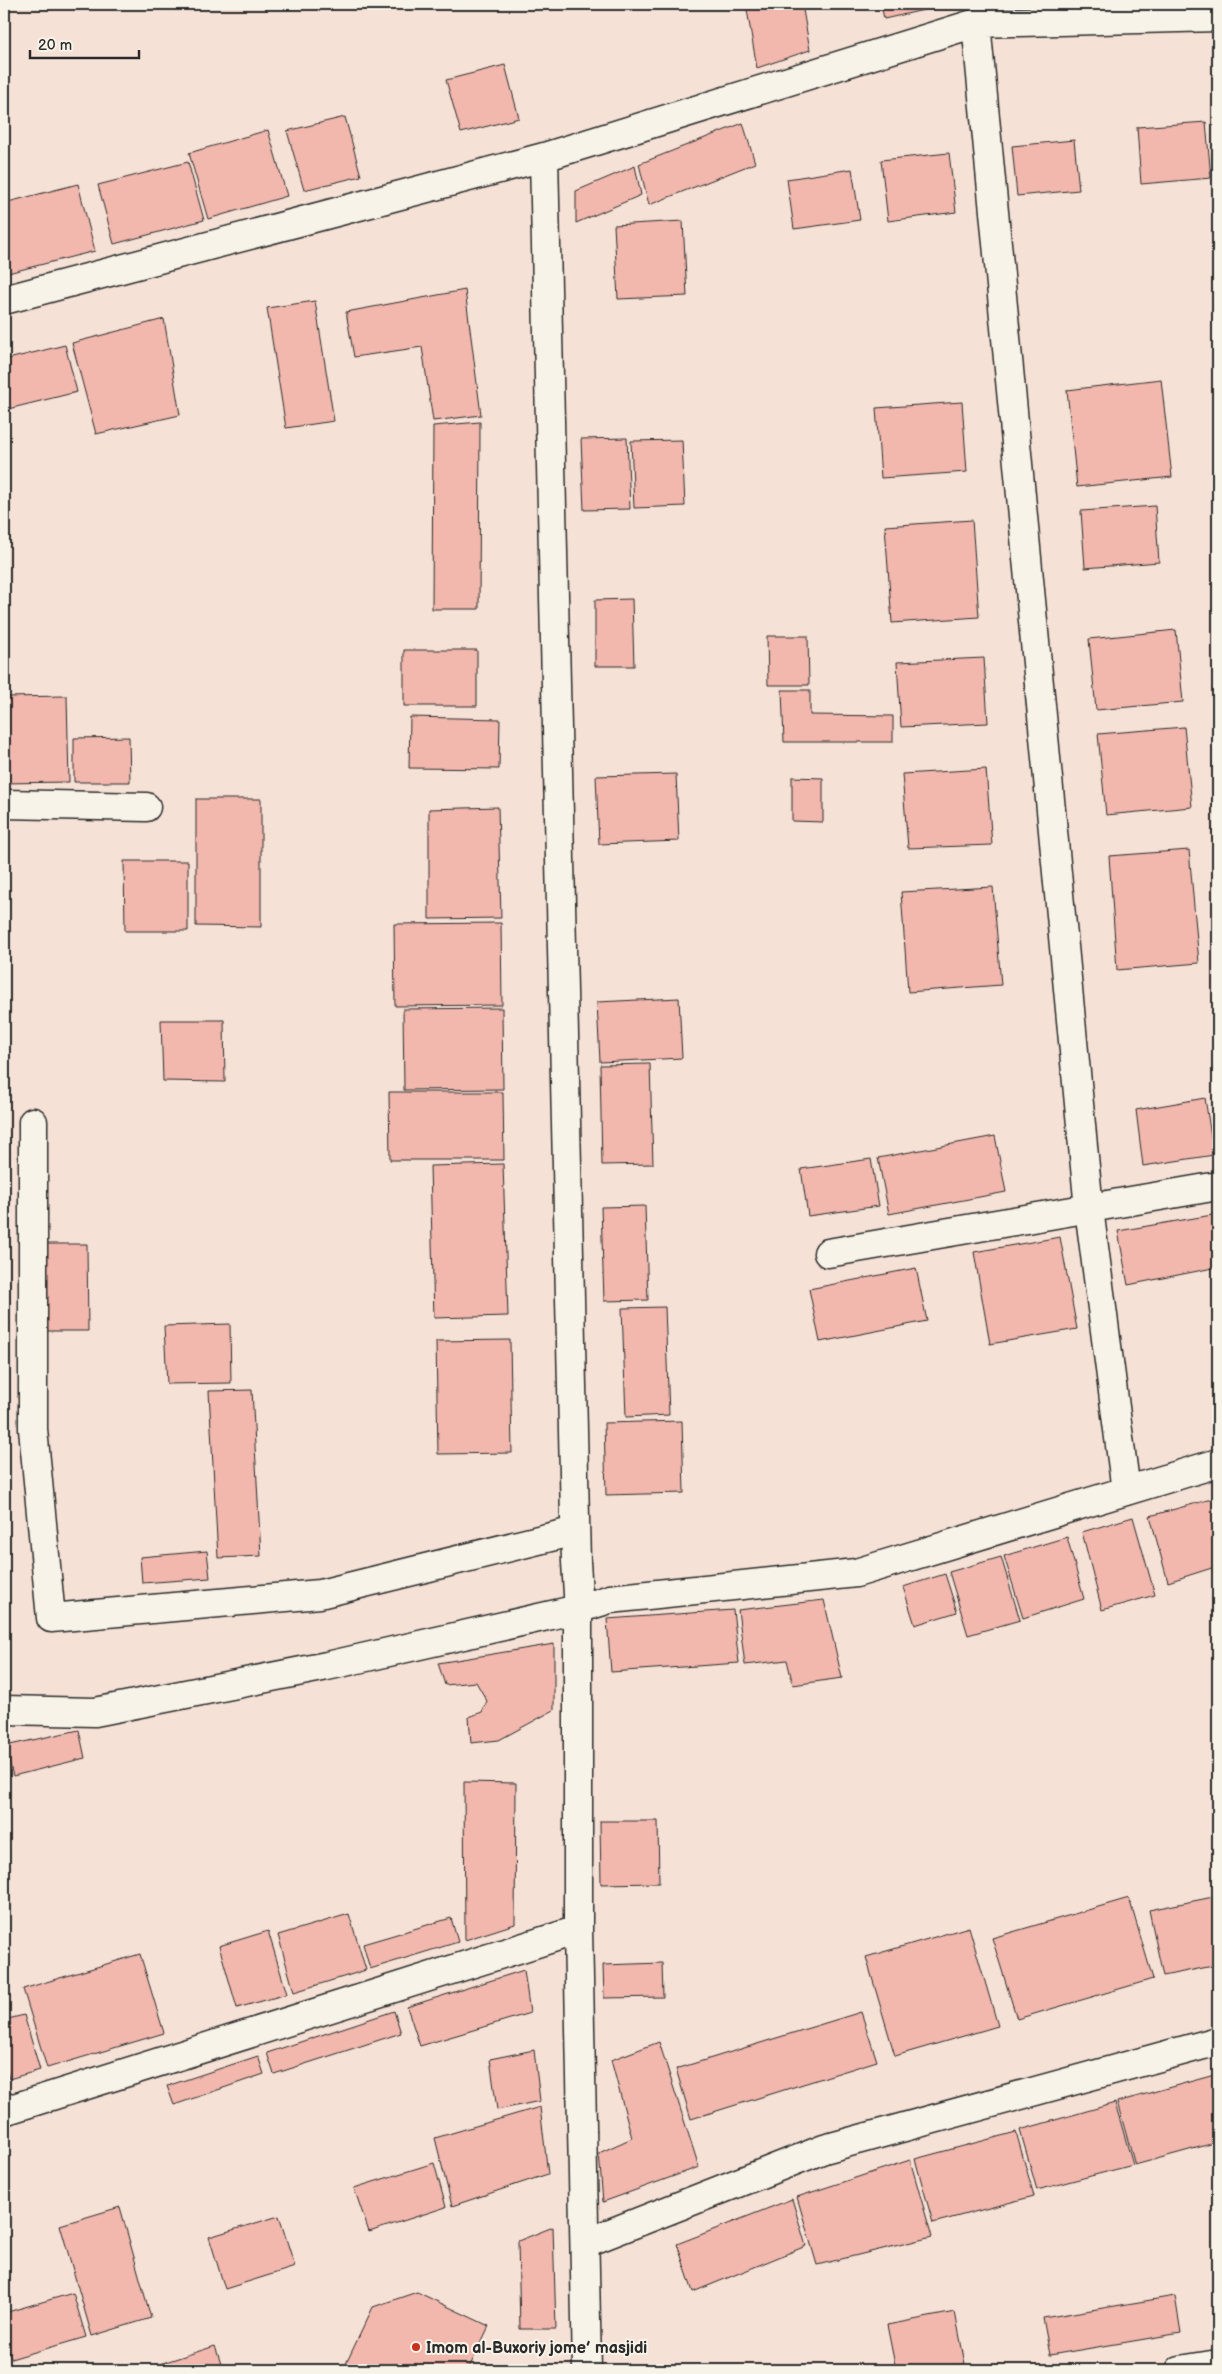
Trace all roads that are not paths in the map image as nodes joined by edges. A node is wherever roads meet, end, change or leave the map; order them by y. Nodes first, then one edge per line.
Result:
1 (1218, 17) edge
2 (976, 23) junction
3 (544, 157) junction
4 (4, 300) edge
5 (4, 804) edge
6 (146, 807) dead end
7 (33, 1122) dead end
8 (1218, 1186) edge
9 (1089, 1209) junction
10 (828, 1253) dead end
11 (1218, 1463) edge
12 (1126, 1491) junction
13 (575, 1531) junction
14 (578, 1601) junction
15 (4, 1710) edge
16 (578, 1930) junction
17 (1218, 2041) edge
18 (4, 2111) edge
19 (585, 2244) junction
20 (1218, 2364) edge
21 (587, 2370) edge
22 (1180, 2370) edge

1 - 2 street
2 - 3 street
2 - 9 street
3 - 4 street
3 - 13 street
5 - 6 street
7 - 13 street
8 - 9 street
9 - 10 street
9 - 12 street
11 - 12 street
12 - 14 street
13 - 14 street
14 - 15 street
14 - 16 street
16 - 18 street
16 - 19 street
17 - 19 street
19 - 21 street
20 - 22 street

